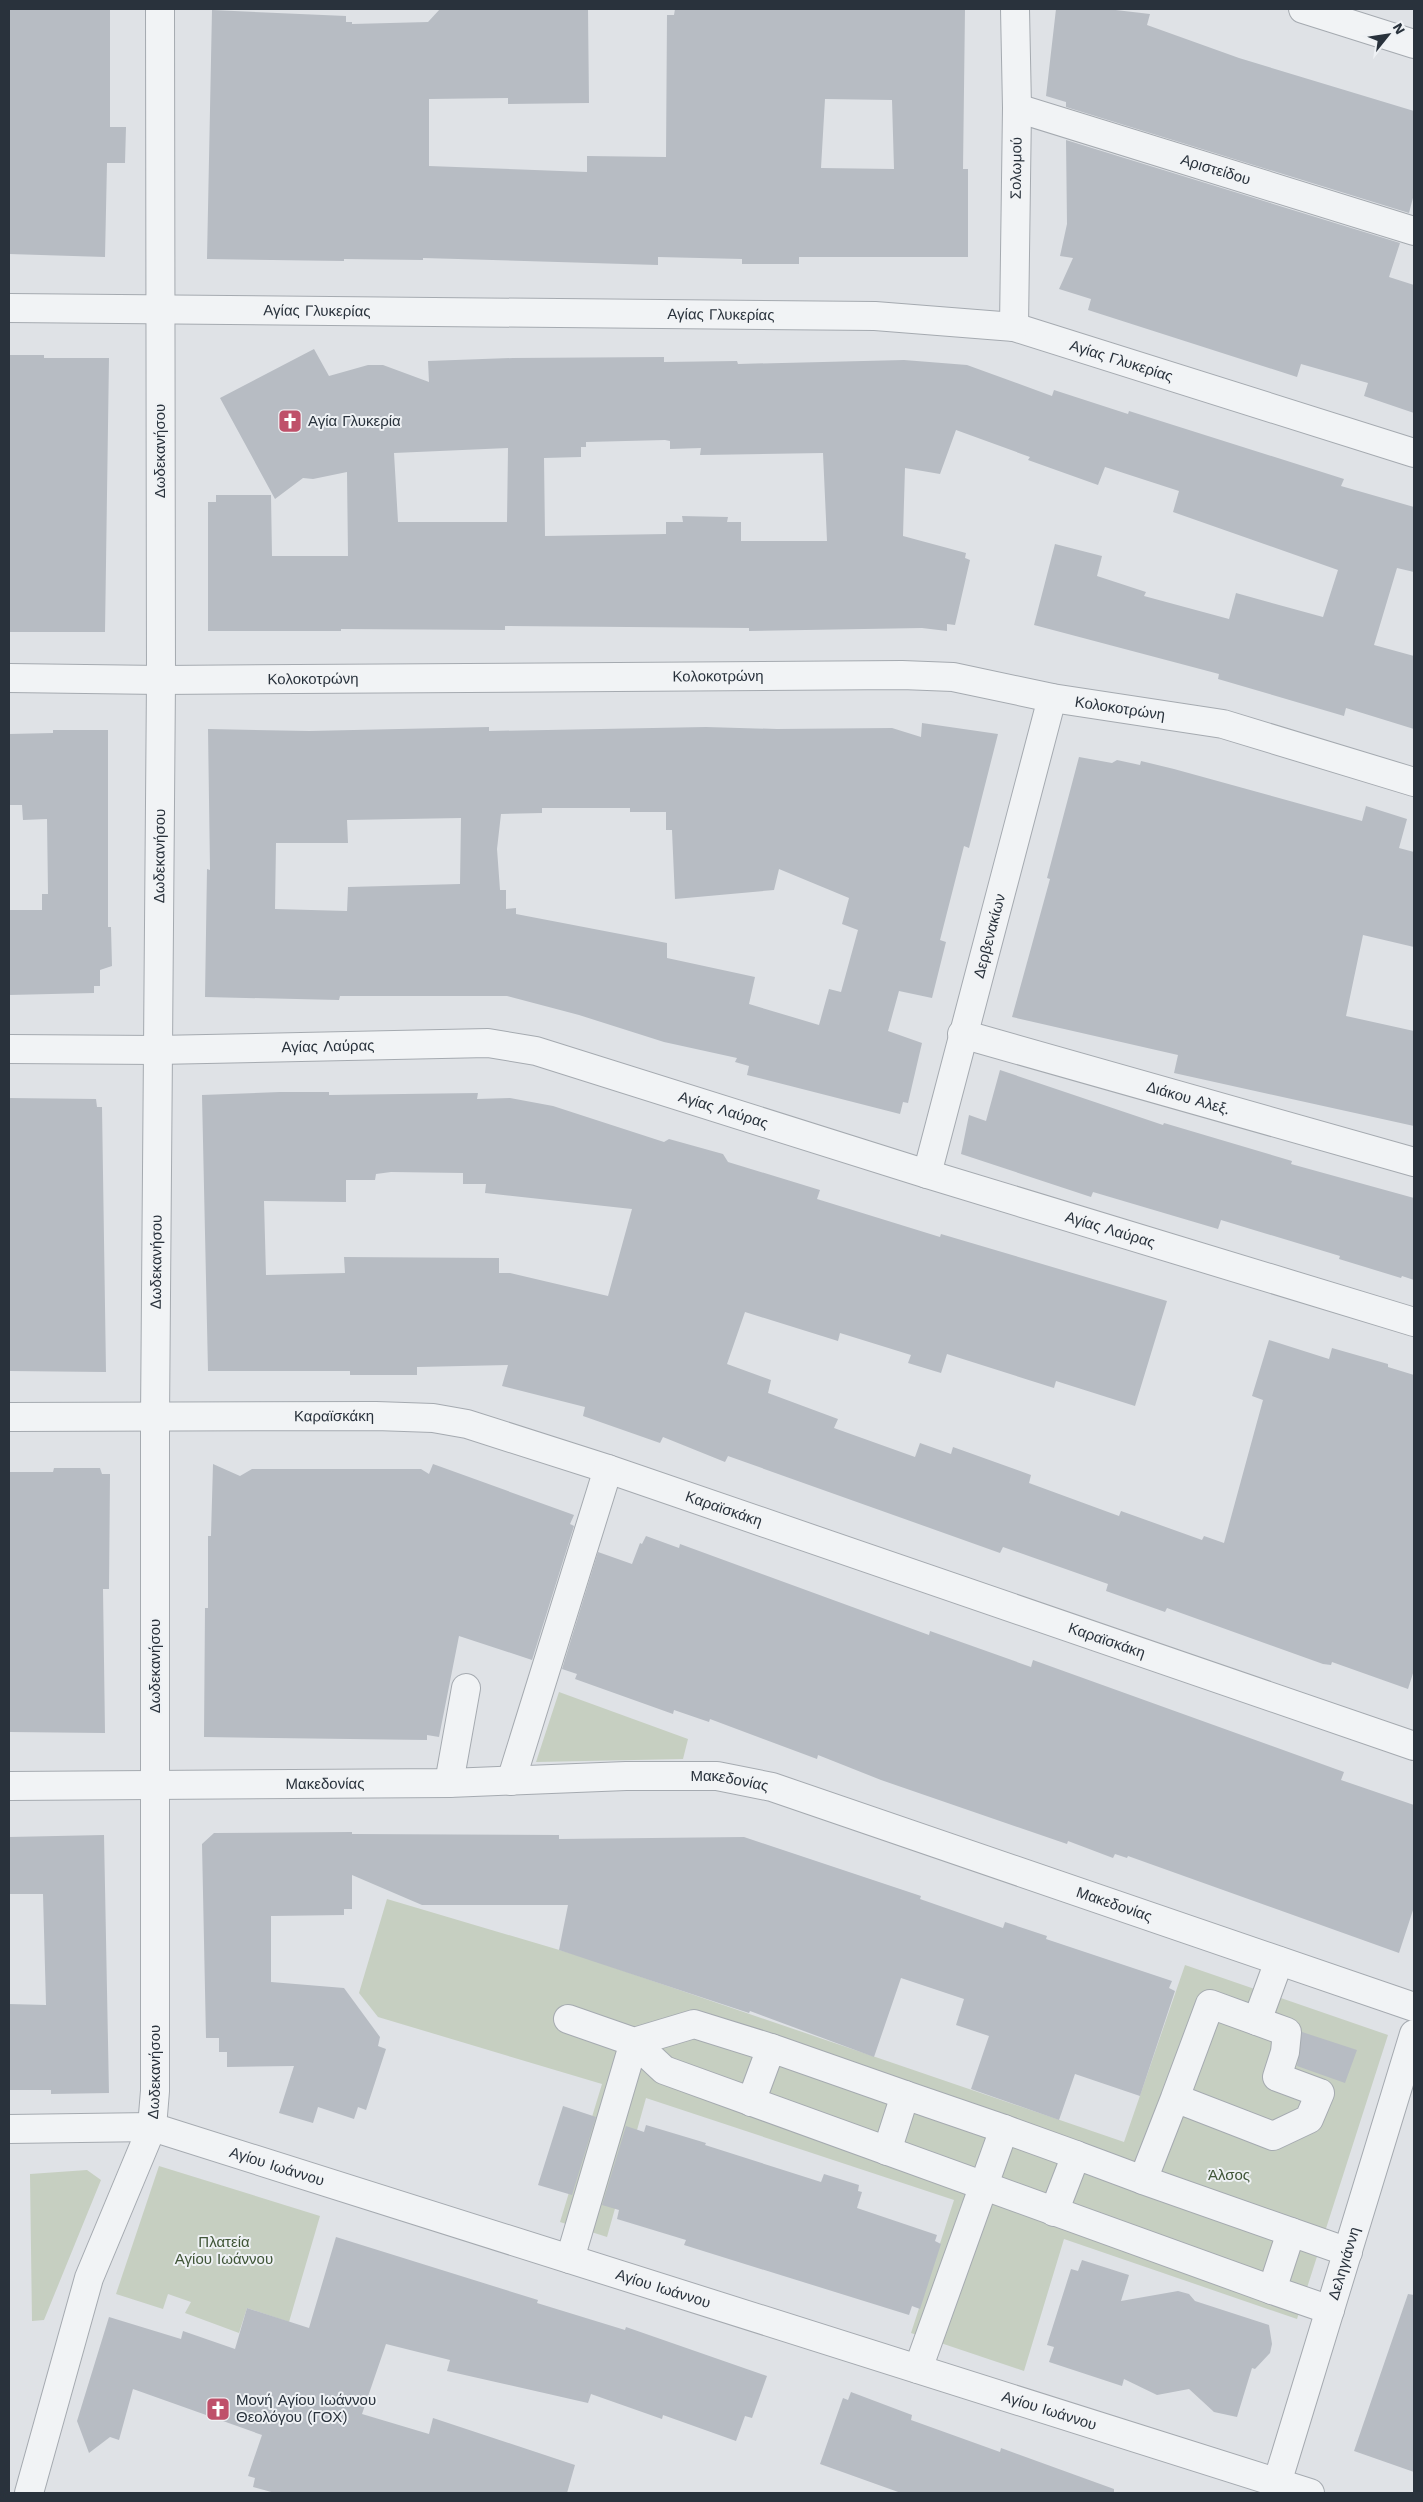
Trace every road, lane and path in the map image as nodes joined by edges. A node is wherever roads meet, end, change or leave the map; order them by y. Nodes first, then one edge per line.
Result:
1 (160, 9) edge
2 (1015, 9) edge
3 (1303, 9) edge
4 (1414, 44) edge
5 (1017, 108) junction
6 (1414, 231) edge
7 (9, 308) edge
8 (159, 308) junction
9 (1014, 327) junction
10 (1414, 453) edge
11 (9, 678) edge
12 (161, 680) junction
13 (1052, 698) junction
14 (1414, 782) edge
15 (962, 1034) junction
16 (9, 1049) edge
17 (157, 1050) junction
18 (1414, 1162) edge
19 (926, 1174) junction
20 (1414, 1322) edge
21 (9, 1417) edge
22 (155, 1418) junction
23 (608, 1469) junction
24 (466, 1688) dead end
25 (1414, 1746) edge
26 (511, 1781) junction
27 (449, 1783) junction
28 (9, 1786) edge
29 (156, 1786) junction
30 (1279, 1960) junction
31 (1414, 2007) edge
32 (568, 2019) dead end
33 (1257, 2021) junction
34 (1414, 2034) edge
35 (634, 2042) junction
36 (771, 2048) junction
37 (905, 2096) junction
38 (1175, 2098) junction
39 (751, 2102) junction
40 (152, 2127) junction
41 (9, 2129) edge
42 (1004, 2129) junction
43 (887, 2151) junction
44 (1076, 2155) junction
45 (1143, 2180) junction
46 (983, 2186) junction
47 (1054, 2212) junction
48 (1291, 2232) junction
49 (1348, 2252) junction
50 (570, 2259) junction
51 (1272, 2290) junction
52 (1330, 2310) junction
53 (918, 2369) junction
54 (1276, 2488) edge
55 (9, 2493) edge
56 (14, 2493) edge
57 (29, 2493) edge
58 (1310, 2493) edge

1 - 8 street, Δωδεκανήσου
2 - 5 street, Σολωμού
3 - 4 street
5 - 6 street, Αριστείδου
5 - 9 street, Σολωμού
7 - 8 street, Αγίας Γλυκερίας
8 - 9 street, Αγίας Γλυκερίας
8 - 12 street, Δωδεκανήσου
9 - 10 street, Αγίας Γλυκερίας
11 - 12 street, Κολοκοτρώνη
12 - 13 street, Κολοκοτρώνη
12 - 17 street, Δωδεκανήσου
13 - 14 street, Κολοκοτρώνη
13 - 15 street, Δερβενακίων
15 - 18 street, Διάκου Αλεξ.
15 - 19 street, Δερβενακίων
16 - 17 street, Αγίας Λαύρας
17 - 19 street, Αγίας Λαύρας
17 - 22 street, Δωδεκανήσου
19 - 20 street, Αγίας Λαύρας
21 - 22 street, Καραϊσκάκη
22 - 23 street, Καραϊσκάκη
22 - 29 street, Δωδεκανήσου
23 - 25 street, Καραϊσκάκη
23 - 26 street
24 - 27 street
26 - 27 street, Μακεδονίας
26 - 30 street, Μακεδονίας
27 - 29 street, Μακεδονίας
28 - 29 street, Μακεδονίας
29 - 40 street, Δωδεκανήσου
30 - 31 street, Μακεδονίας
30 - 33 street
32 - 35 street
33 - 38 street
33 - 38 street
34 - 49 street, Δεληγιάννη
35 - 36 street
35 - 39 street
35 - 50 street
36 - 37 street
36 - 39 street
37 - 42 street
37 - 43 street
38 - 45 street
39 - 43 street
40 - 41 street, Αγίου Ιωάννου
40 - 50 street, Αγίου Ιωάννου
40 - 57 street, Δωδεκανήσου
42 - 44 street
42 - 46 street
43 - 46 street
44 - 45 street
44 - 47 street
45 - 48 street
46 - 47 street
46 - 53 street
47 - 51 street
48 - 49 street
48 - 51 street
49 - 52 street, Δεληγιάννη
50 - 53 street, Αγίου Ιωάννου
51 - 52 street
52 - 54 street, Δεληγιάννη
53 - 54 street, Αγίου Ιωάννου
54 - 58 street, Αγίου Ιωάννου
55 - 56 street

